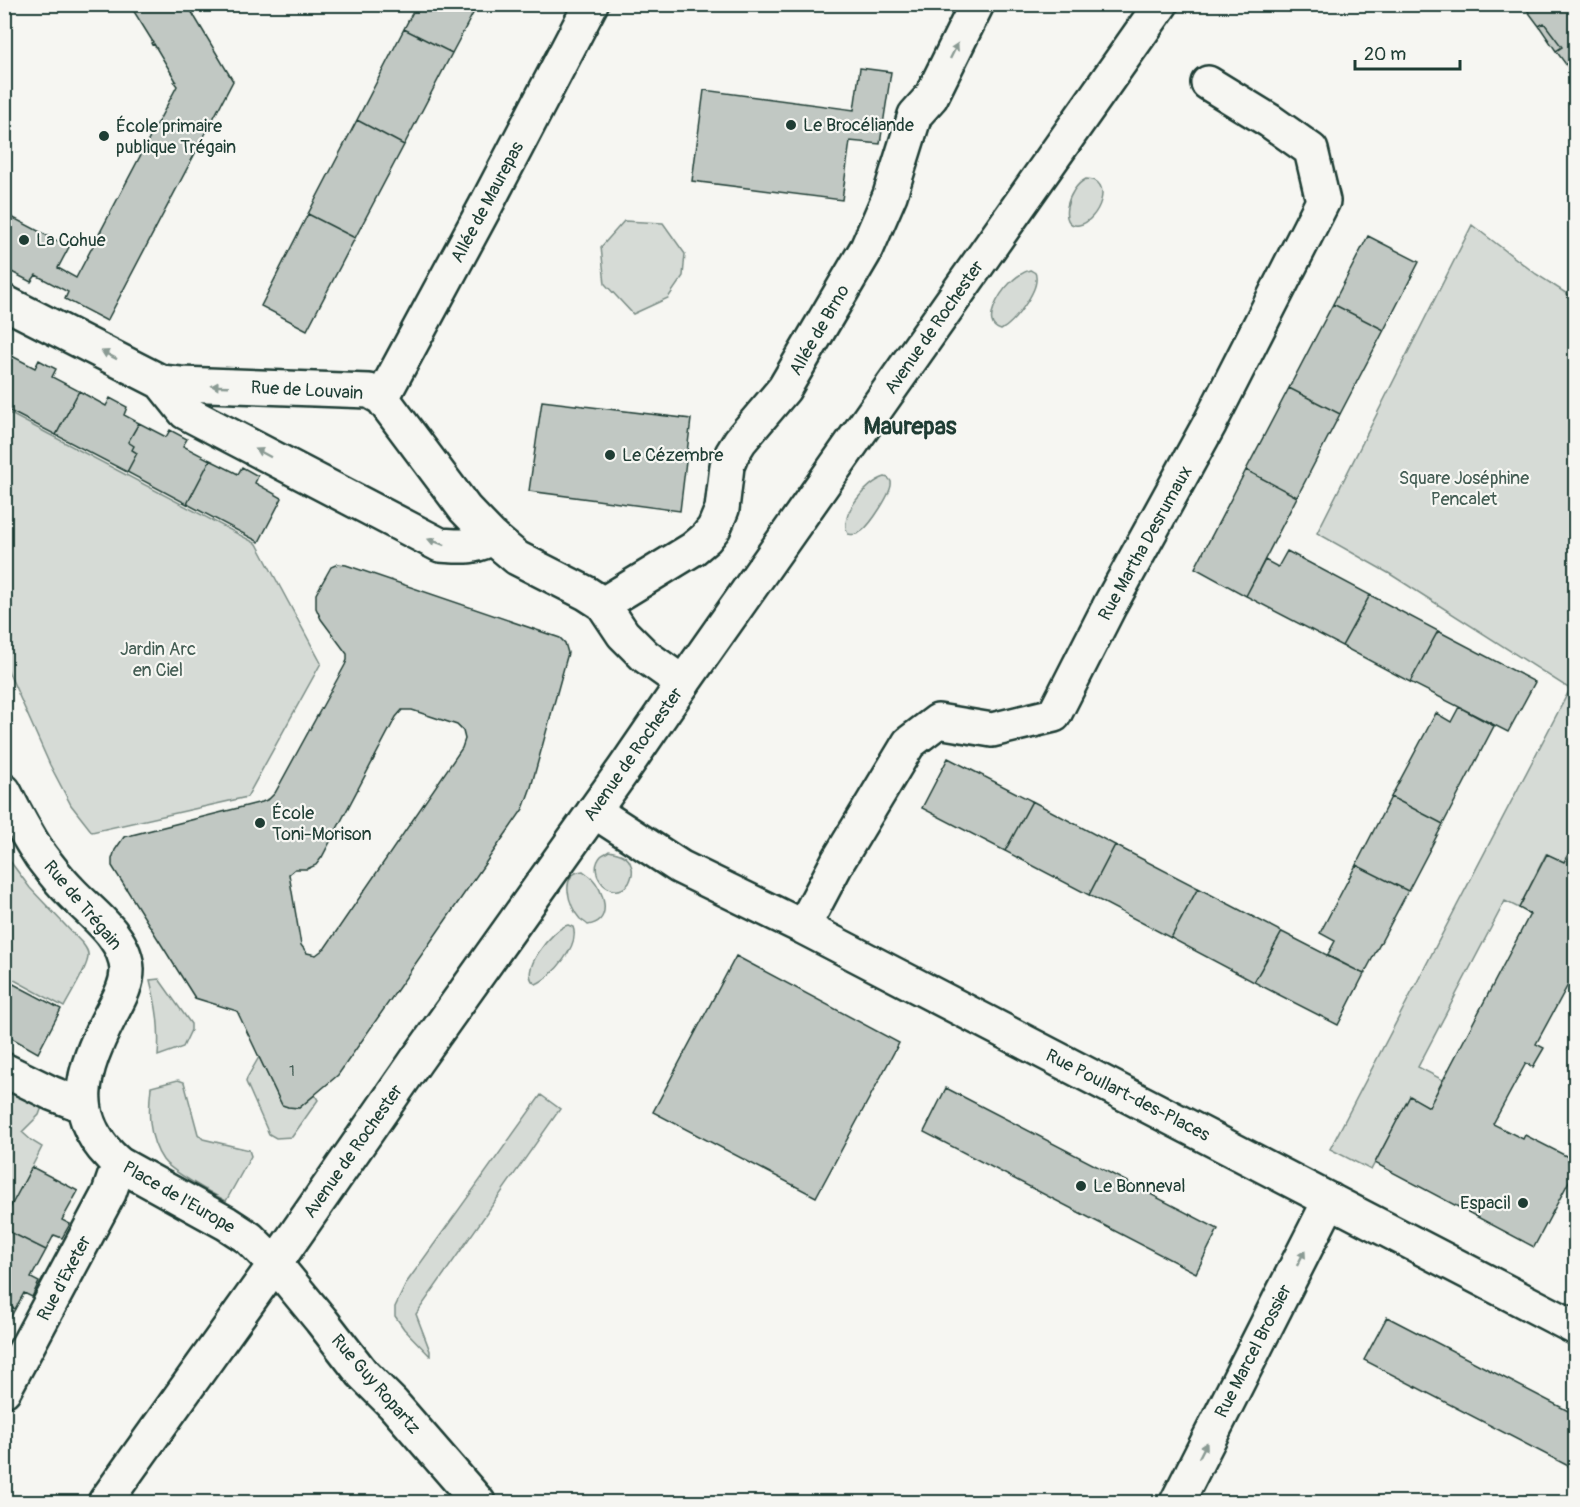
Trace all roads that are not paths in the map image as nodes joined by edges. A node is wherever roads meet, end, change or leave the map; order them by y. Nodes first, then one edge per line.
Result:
1 (591, 4) edge
2 (977, 4) edge
3 (1161, 4) edge
4 (1208, 83) dead end
5 (4, 302) edge
6 (161, 382) junction
7 (382, 398) junction
8 (492, 537) junction
9 (603, 604) junction
10 (683, 683) junction
11 (4, 791) edge
12 (594, 811) junction
13 (803, 927) junction
14 (125, 955) joint
15 (4, 1070) edge
16 (84, 1106) junction
17 (119, 1164) junction
18 (1330, 1200) junction
19 (275, 1264) junction
20 (1575, 1328) edge
21 (4, 1390) edge
22 (105, 1503) edge
23 (478, 1503) edge
24 (1177, 1503) edge

1 - 7 street, Allée de Maurepas
9 -> 2 street, Allée de Brno
3 - 10 street, Avenue de Rochester
4 - 13 street, Rue Martha Desrumaux
6 -> 5 street, Rue de Louvain
7 -> 6 street, Rue de Louvain
8 -> 6 street, Rue de Louvain
7 - 8 street, Rue de Louvain
8 - 9 street, Rue de Louvain
9 - 10 street, Rue de Louvain
10 - 12 street, Avenue de Rochester
11 - 14 street, Rue de Trégain
12 - 13 street, Rue Poullart-des-Places
12 - 19 street, Avenue de Rochester
13 - 18 street, Rue Poullart-des-Places
14 - 16 street, Place de l'Europe
15 - 16 street
16 - 17 street, Place de l'Europe
17 - 19 street, Place de l'Europe
17 - 21 street, Rue d'Exeter
18 - 20 street, Rue Poullart-des-Places
24 -> 18 street, Rue Marcel Brossier
19 - 22 street, Avenue de Rochester
19 - 23 street, Rue Guy Ropartz

